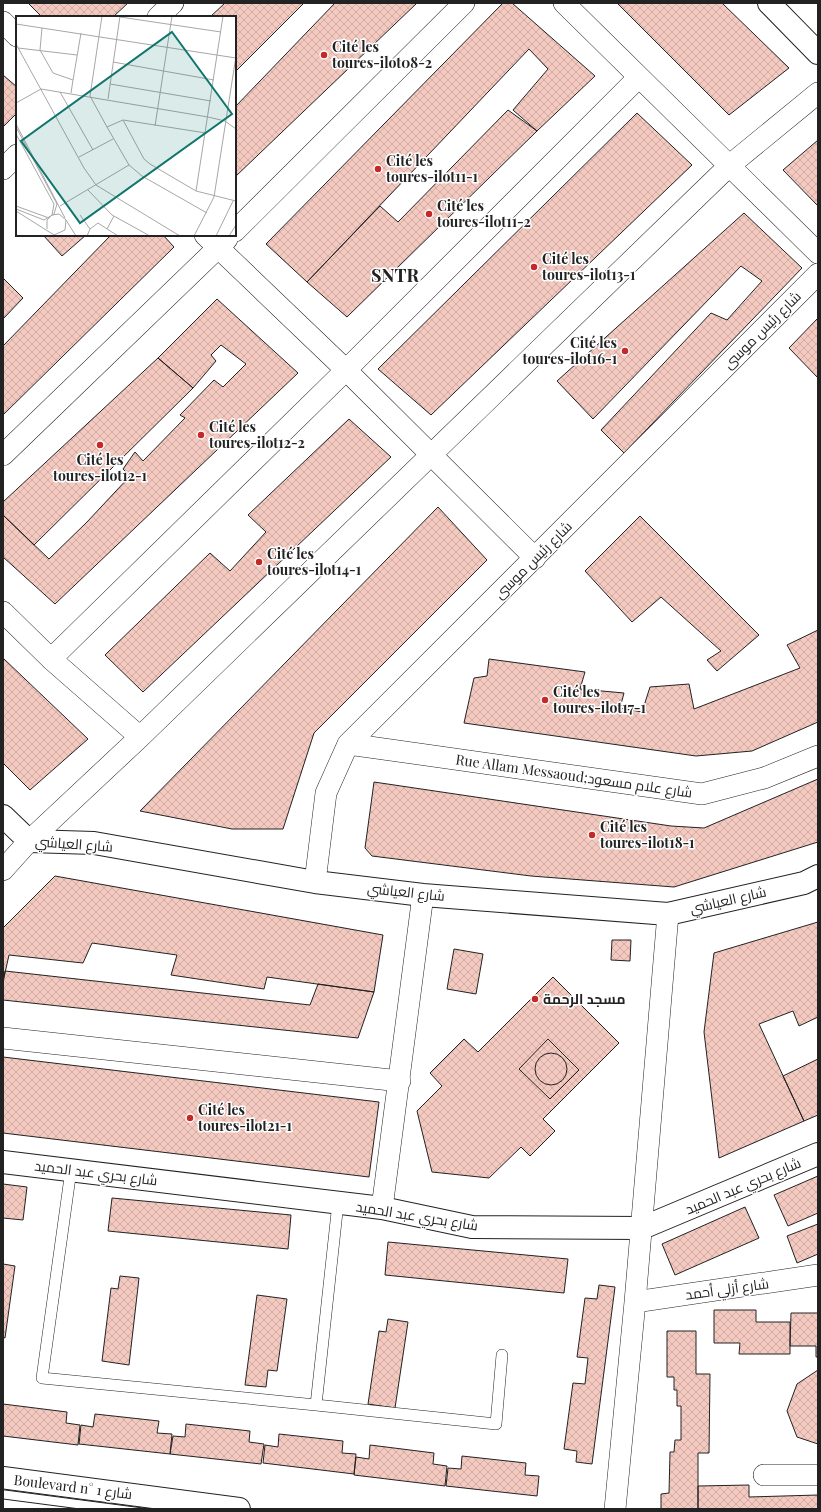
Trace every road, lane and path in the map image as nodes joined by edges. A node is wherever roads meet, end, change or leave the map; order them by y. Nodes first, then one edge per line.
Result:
1 (172, 3) edge
2 (464, 3) edge
3 (564, 3) edge
4 (769, 3) edge
5 (159, 16) edge
6 (3, 22) edge
7 (16, 35) edge
8 (818, 53) edge
9 (639, 77) junction
10 (818, 93) edge
11 (16, 155) edge
12 (730, 165) junction
13 (3, 169) edge
14 (236, 230) edge
15 (218, 240) edge
16 (818, 253) edge
17 (818, 274) edge
18 (346, 370) junction
19 (431, 455) junction
20 (3, 456) edge
21 (535, 558) junction
22 (3, 612) edge
23 (51, 659) junction
24 (140, 738) junction
25 (348, 744) junction
26 (818, 756) edge
27 (3, 816) edge
28 (29, 841) junction
29 (3, 870) edge
30 (818, 876) edge
31 (315, 882) junction
32 (423, 895) junction
33 (668, 914) junction
34 (3, 1038) edge
35 (400, 1081) junction
36 (818, 1154) edge
37 (3, 1162) edge
38 (72, 1170) junction
39 (338, 1203) junction
40 (382, 1208) junction
41 (642, 1228) junction
42 (818, 1275) edge
43 (635, 1302) junction
44 (502, 1355) dead end
45 (316, 1405) junction
46 (764, 1475) dead end
47 (818, 1476) edge
48 (3, 1478) edge
49 (238, 1509) edge
50 (614, 1509) edge

1 - 5 street
2 - 14 street
3 - 9 street
4 - 8 street
6 - 7 street
9 - 12 street
9 - 18 street
10 - 12 street
11 - 13 street
12 - 16 street
12 - 19 street
15 - 18 street
15 - 20 street
17 - 21 street, شارع رئيس موسى
18 - 19 street
18 - 23 street
19 - 21 street
19 - 24 street
21 - 25 street, شارع رئيس موسى
22 - 23 street
23 - 24 street
24 - 28 street
25 - 26 street, Rue Allam Messaoud;شارع علام مسعود
25 - 31 street, شارع رئيس موسى
27 - 28 street, شارع العياشي
28 - 29 street
28 - 31 street, شارع العياشي
30 - 33 street, شارع العياشي
31 - 32 street, شارع العياشي
32 - 33 street, شارع العياشي
32 - 35 street
33 - 41 street
34 - 35 street
35 - 40 street
36 - 41 street, شارع بحري عبد الحميد
37 - 38 street, شارع بحري عبد الحميد
38 - 39 street, شارع بحري عبد الحميد
38 - 45 lane
39 - 40 street, شارع بحري عبد الحميد
39 - 45 lane
40 - 41 street, شارع بحري عبد الحميد
41 - 43 street
42 - 43 street, شارع أزلي أحمد
43 - 50 street
44 - 45 lane
46 - 47 street
48 - 49 street, Boulevard n° شارع 1

